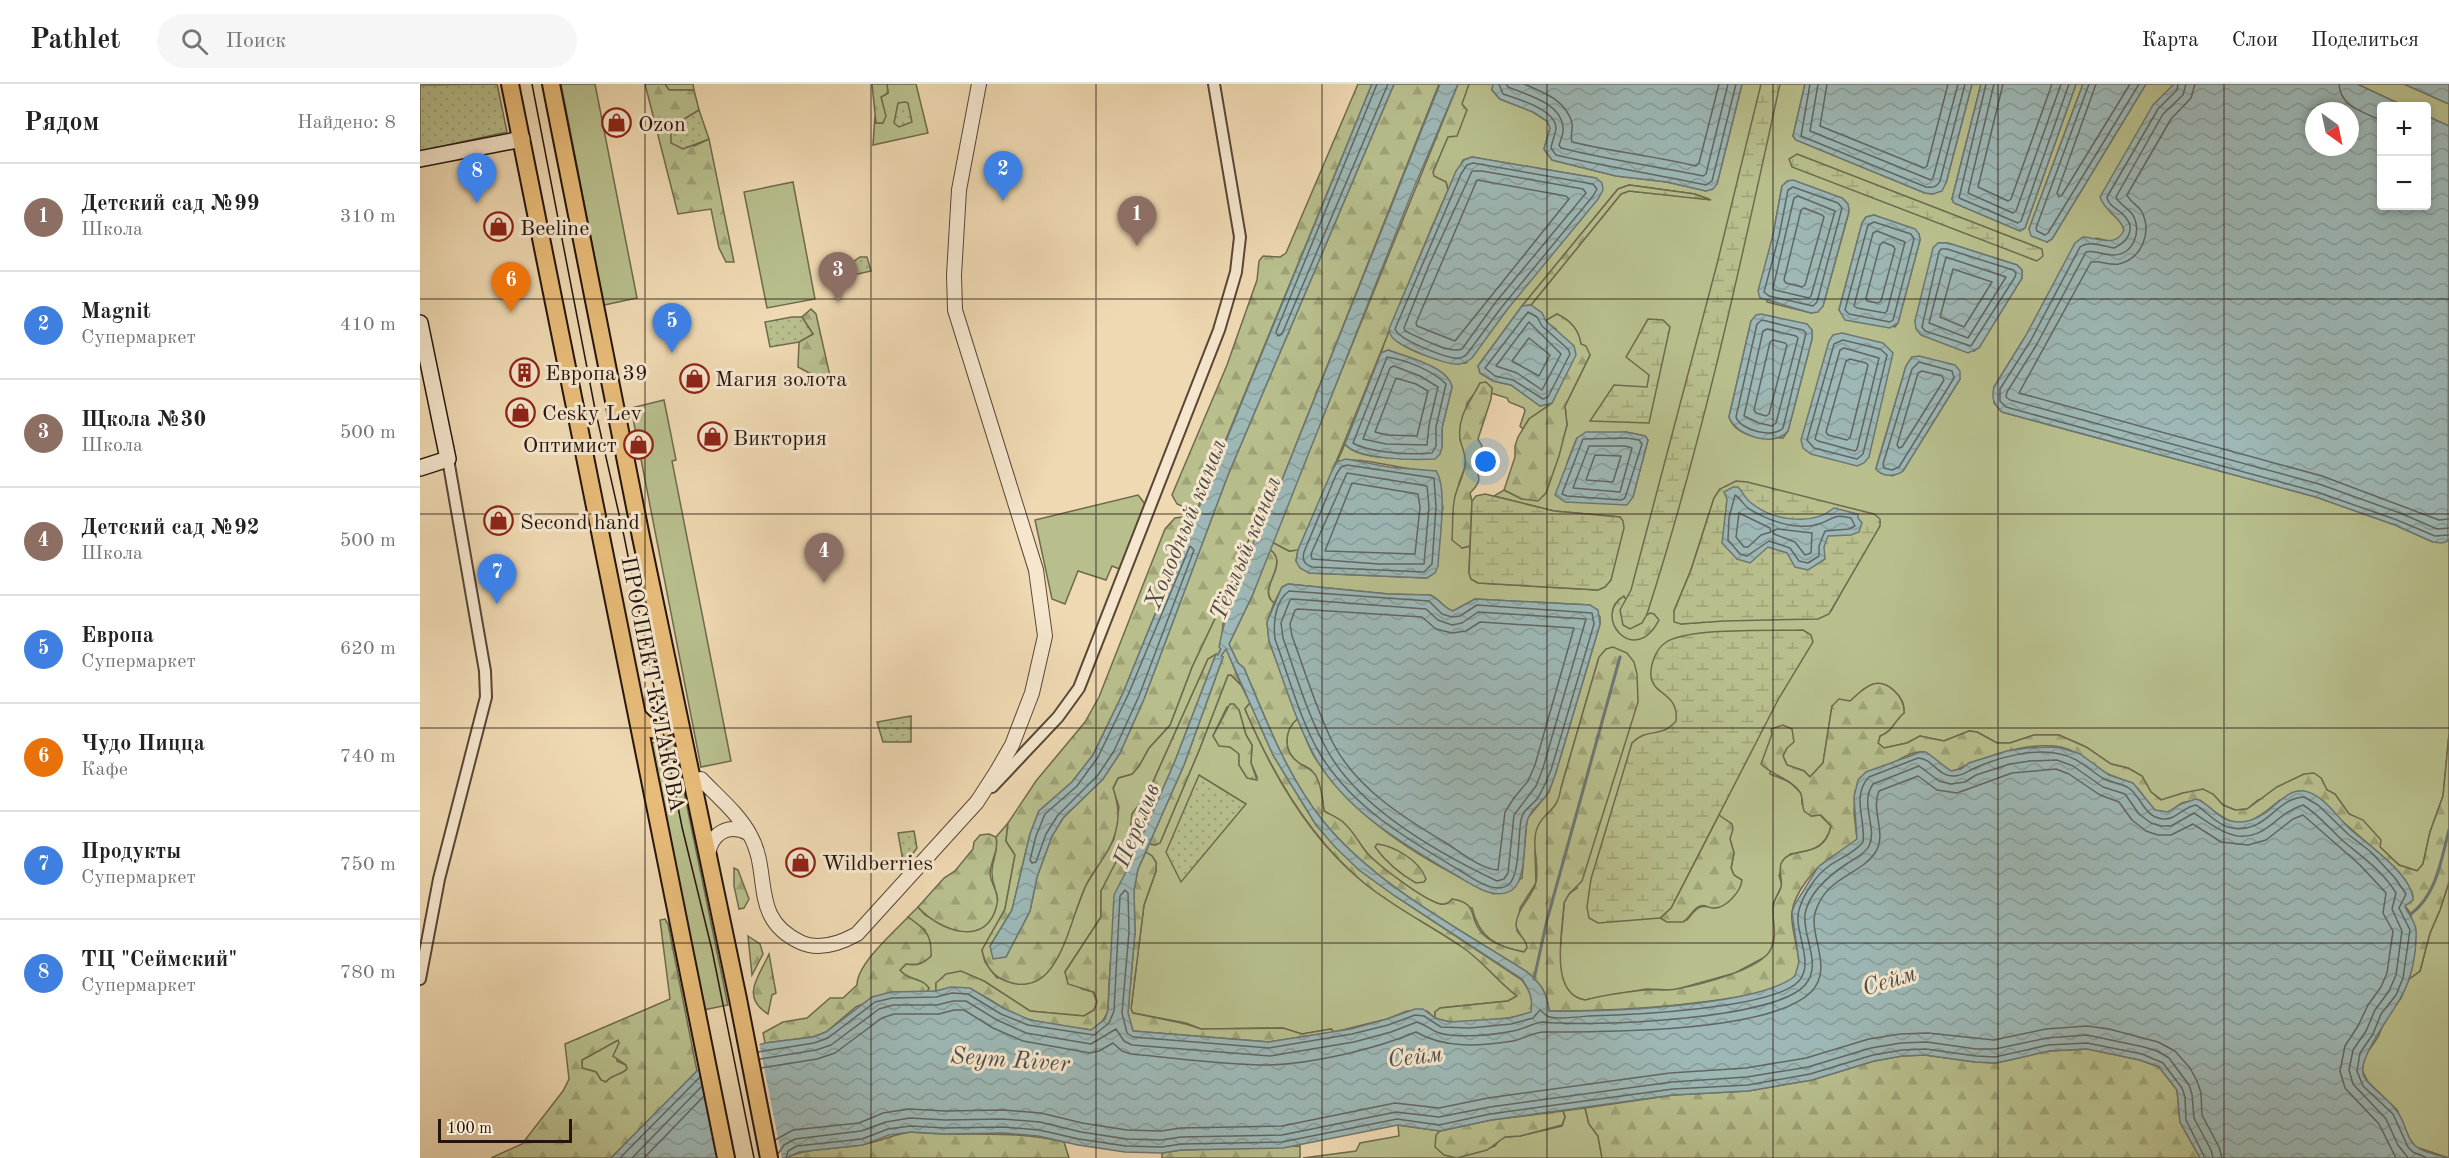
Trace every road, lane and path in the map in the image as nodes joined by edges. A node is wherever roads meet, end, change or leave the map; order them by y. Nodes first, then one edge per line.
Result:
1 (510, 84) edge
2 (551, 84) edge
3 (980, 84) edge
4 (1214, 84) edge
5 (522, 139) junction
6 (420, 159) edge
7 (420, 323) edge
8 (448, 459) junction
9 (420, 468) edge
10 (676, 710) junction
11 (638, 717) junction
12 (697, 780) junction
13 (977, 802) junction
14 (749, 834) junction
15 (708, 857) junction
16 (420, 979) edge
17 (726, 1158) edge
18 (768, 1158) edge

1 - 5 main road, ПРОСПЕКТ КУЛАКОВА
2 - 10 main road, ПРОСПЕКТ КУЛАКОВА
3 - 13 street
4 - 13 street
5 - 6 main road
5 - 11 main road, ПРОСПЕКТ КУЛАКОВА
7 - 8 main road
8 - 9 main road
8 - 16 street
10 - 11 main road
10 - 12 main road, ПРОСПЕКТ КУЛАКОВА
11 - 17 main road, ПРОСПЕКТ КУЛАКОВА
12 - 14 street
12 - 15 main road, ПРОСПЕКТ КУЛАКОВА
13 - 14 street
14 - 15 street
15 - 18 main road, ПРОСПЕКТ КУЛАКОВА

